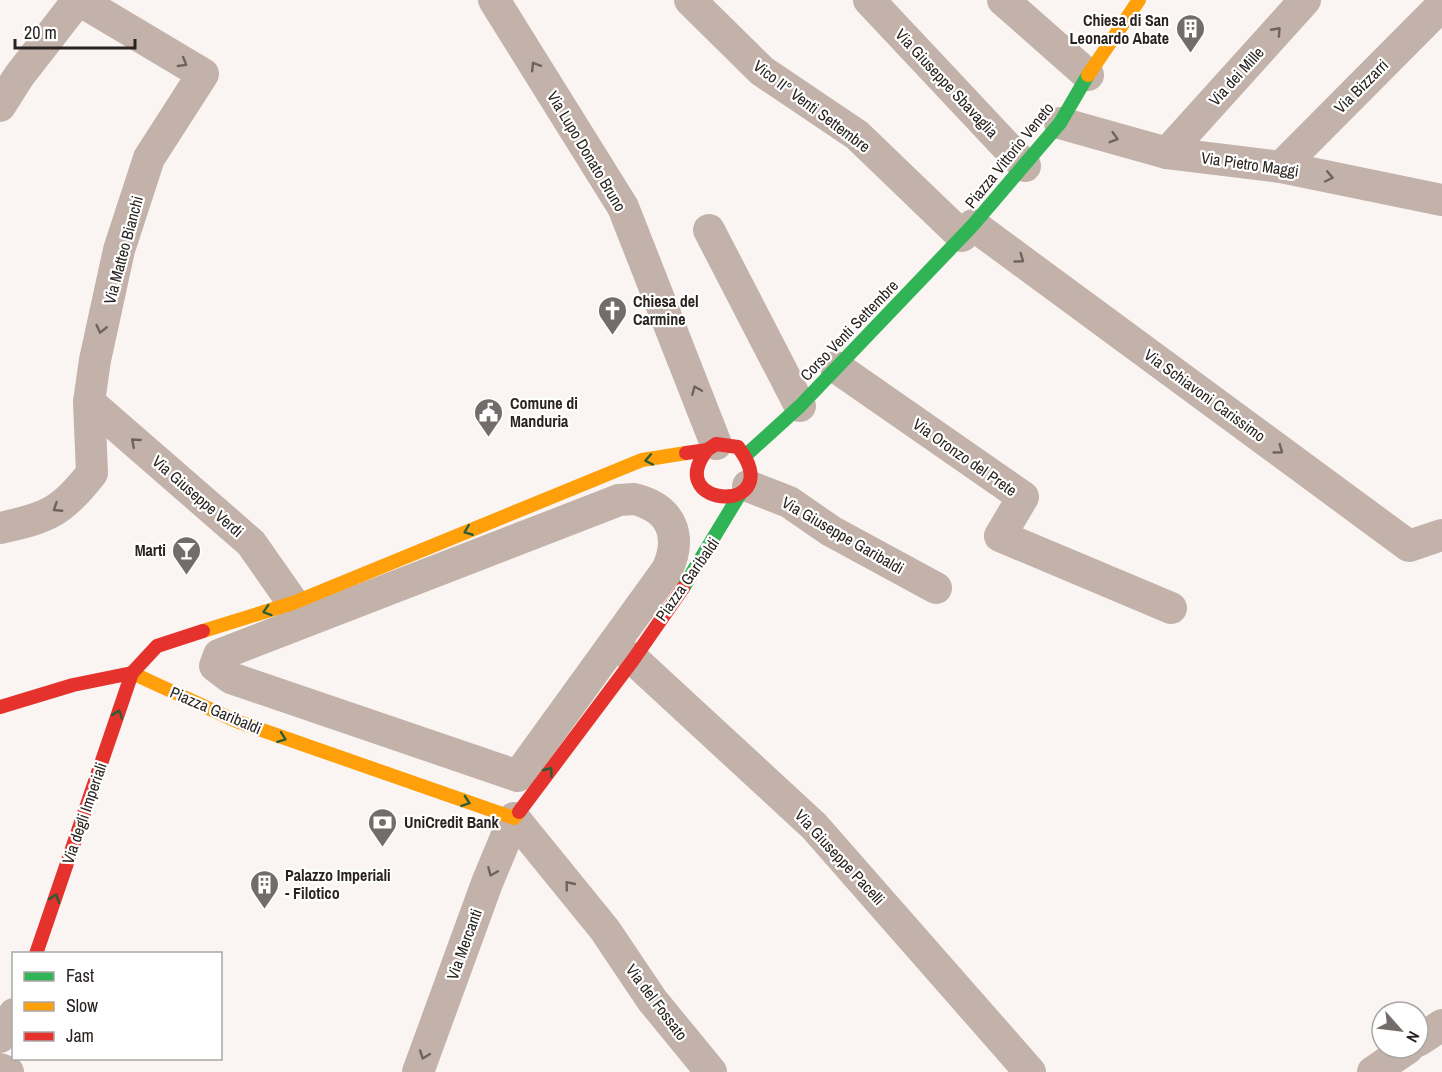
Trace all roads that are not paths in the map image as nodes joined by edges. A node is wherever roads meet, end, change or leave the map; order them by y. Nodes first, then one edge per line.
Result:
1 (78, 0) edge
2 (494, 0) edge
3 (690, 0) edge
4 (869, 0) edge
5 (1002, 0) edge
6 (1139, 0) edge
7 (1305, 0) edge
8 (1442, 5) edge
9 (1088, 75) junction
10 (0, 106) edge
11 (1060, 123) junction
12 (1167, 153) junction
13 (1025, 166) junction
14 (1281, 167) junction
15 (1442, 200) edge
16 (709, 230) dead end
17 (967, 230) junction
18 (836, 367) junction
19 (89, 402) junction
20 (800, 406) junction
21 (712, 447) junction
22 (746, 455) junction
23 (744, 490) junction
24 (0, 528) edge
25 (1442, 535) edge
26 (936, 588) dead end
27 (293, 603) junction
28 (1170, 608) dead end
29 (632, 658) junction
30 (132, 673) junction
31 (0, 707) edge
32 (518, 776) joint
33 (514, 818) junction
34 (37, 952) edge
35 (12, 1017) edge
36 (0, 1037) edge
37 (1390, 1060) edge
38 (0, 1069) edge
39 (8, 1072) edge
40 (417, 1072) edge
41 (711, 1072) edge
42 (1030, 1072) edge
43 (1373, 1072) edge

1 - 10 street
1 -> 19 street, Via Matteo Bianchi
21 -> 2 street, Via Lupo Donato Bruno
3 - 17 street, Vico II° Venti Settembre
4 - 13 street, Via Giuseppe Sbavaglia
5 - 9 street
6 - 9 street
12 -> 7 street, Via dei Mille
8 - 14 street, Via Bizzarri
9 - 11 street, Piazza Vittorio Veneto
11 -> 12 street, Via Pietro Maggi
11 - 13 street, Piazza Vittorio Veneto
12 - 14 street, Via Pietro Maggi
13 - 17 street, Piazza Vittorio Veneto
14 -> 15 street, Via Pietro Maggi
16 - 20 street
17 - 18 street, Corso Venti Settembre
17 -> 25 street, Via Schiavoni Carissimo
18 - 20 street, Corso Venti Settembre
18 - 28 street, Via Oronzo del Prete
19 -> 24 street, Via Matteo Bianchi
27 -> 19 street, Via Giuseppe Verdi
20 - 22 street, Corso Venti Settembre
21 - 22 street
21 - 23 street
21 -> 27 street
22 - 23 street
23 - 26 street, Via Giuseppe Garibaldi
23 - 29 street, Piazza Garibaldi
27 -> 30 street
33 -> 29 street, Piazza Garibaldi
29 - 42 street, Via Giuseppe Pacelli
30 - 31 street
30 -> 33 street, Piazza Garibaldi
34 -> 30 street, Via degli Imperiali
32 - 32 street, Piazza Garibaldi
33 -> 40 street, Via Mercanti
41 -> 33 street, Via del Fossato
35 - 36 street
37 - 43 street
38 - 39 street

